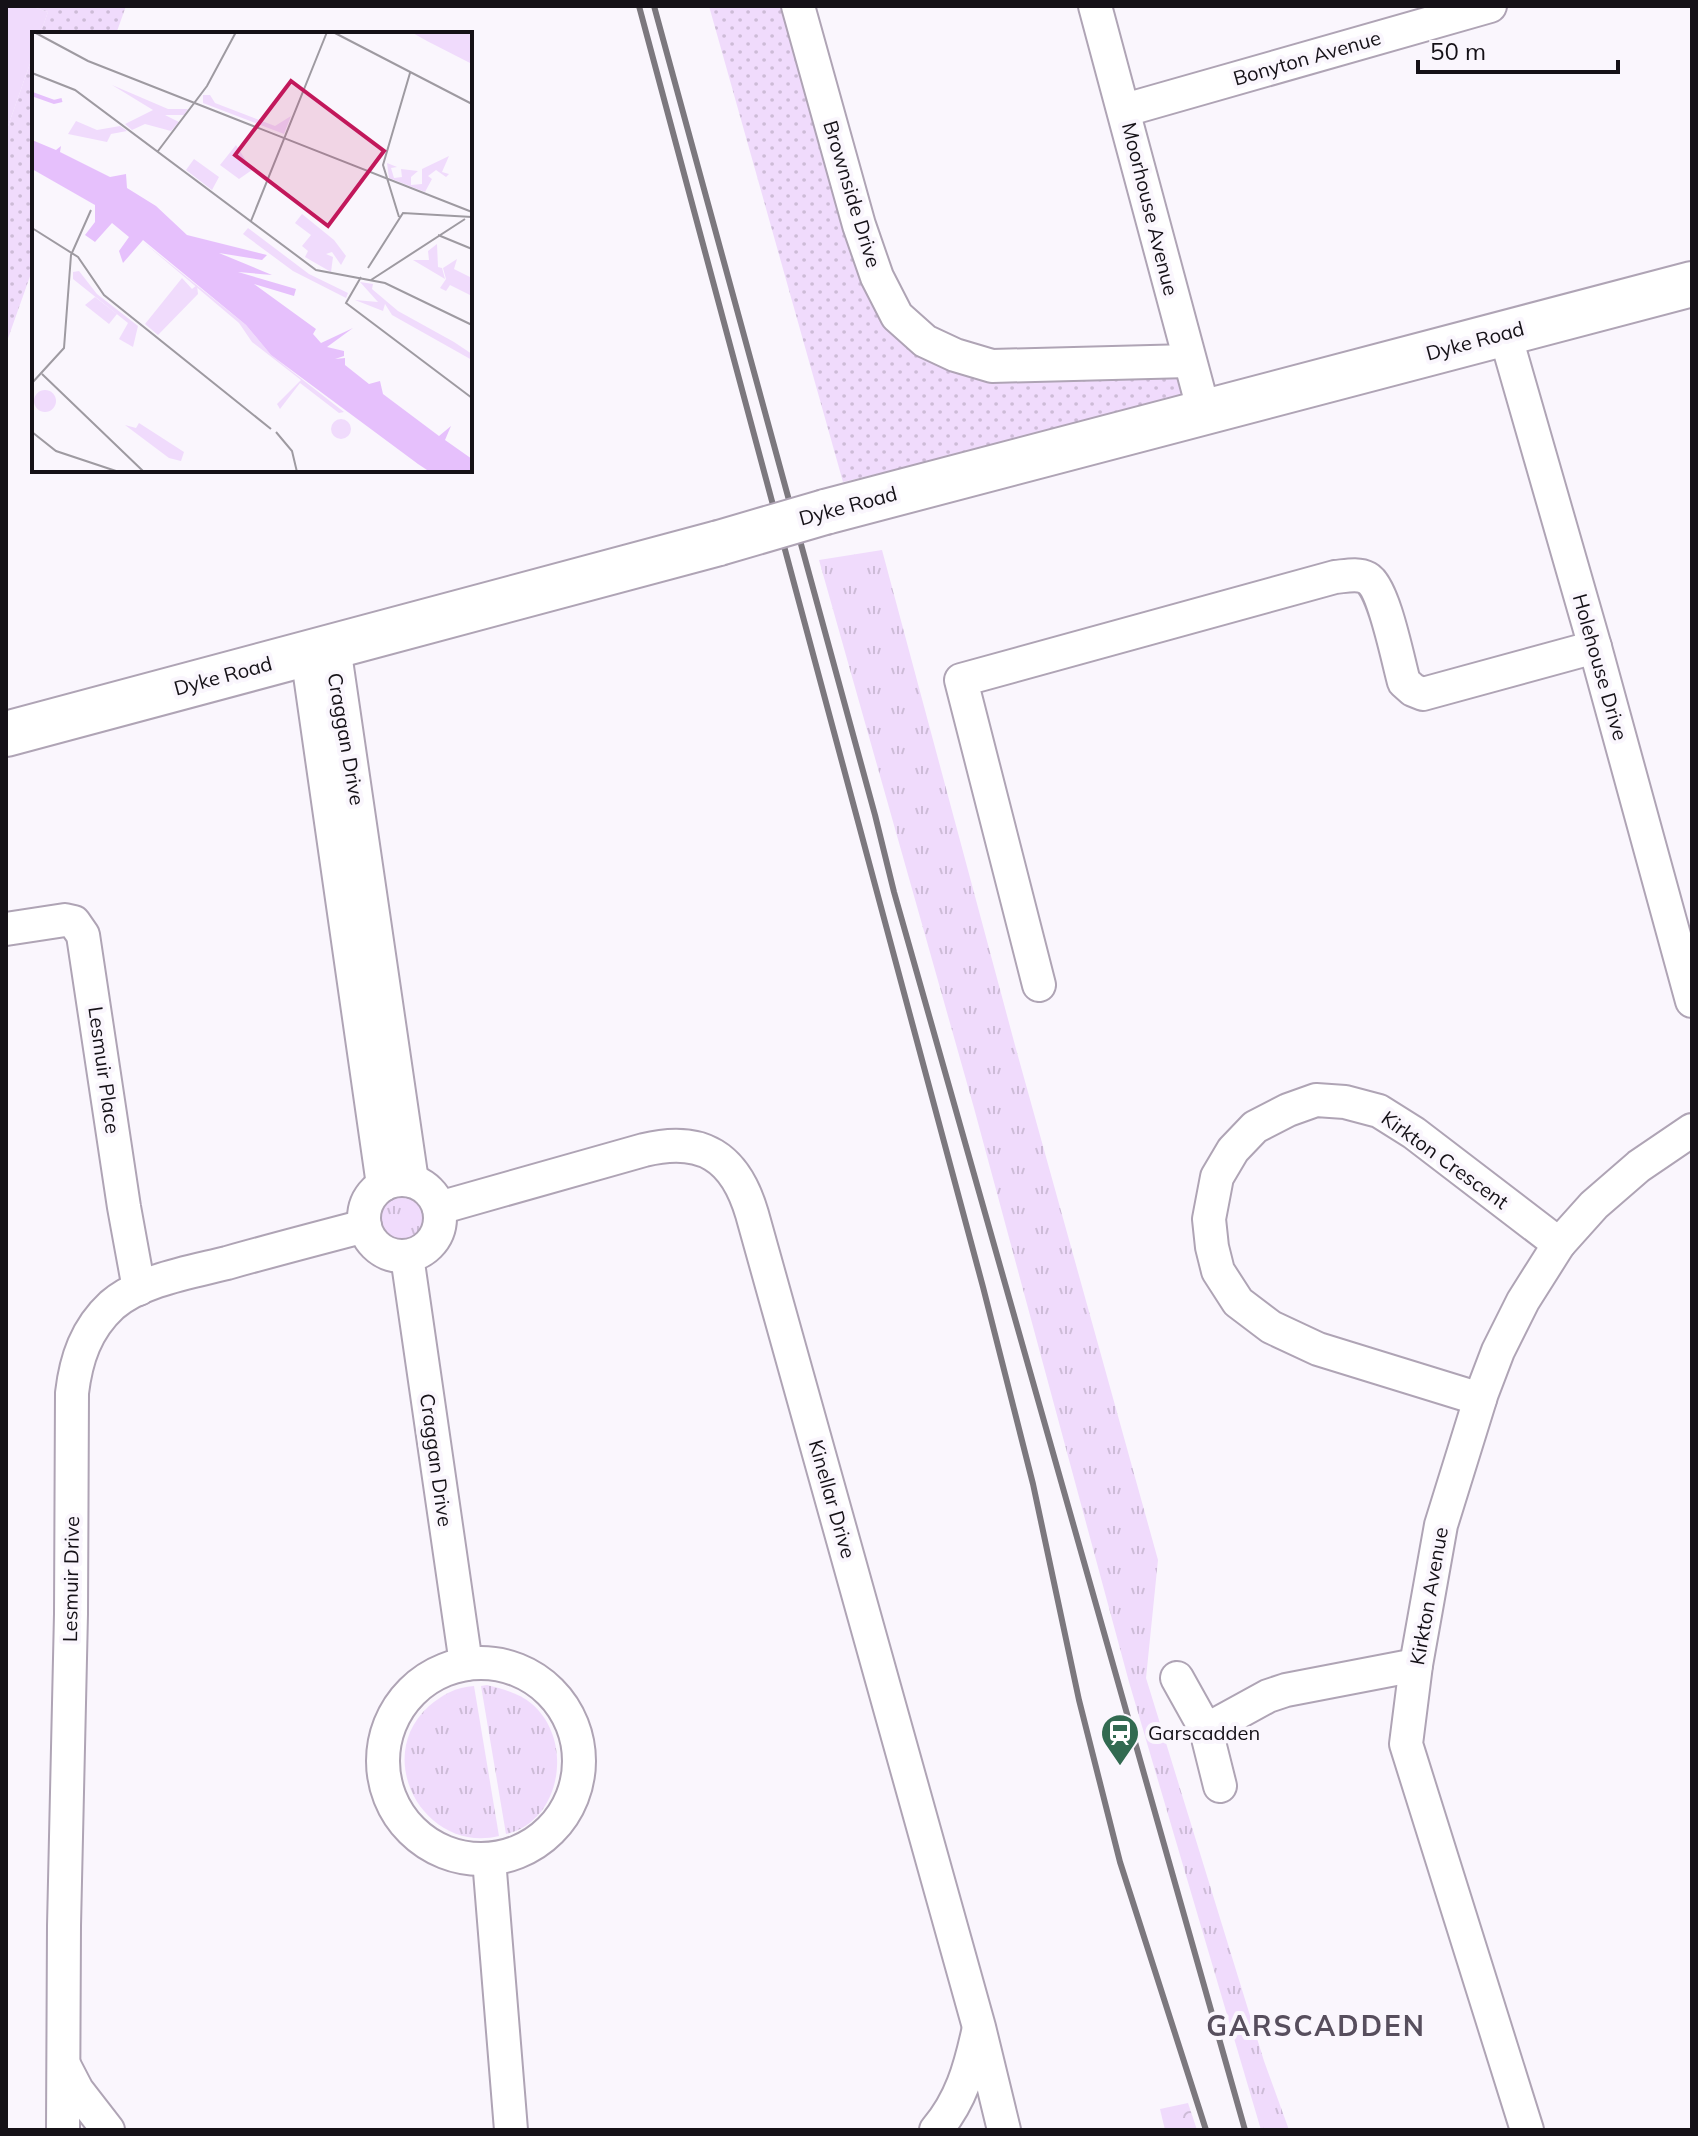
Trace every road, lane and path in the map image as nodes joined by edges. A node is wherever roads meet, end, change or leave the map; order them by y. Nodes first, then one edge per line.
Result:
1 (798, 6) edge
2 (1095, 6) edge
3 (1490, 6) edge
4 (1125, 110) junction
5 (1692, 284) edge
6 (1505, 334) junction
7 (1189, 361) junction
8 (1204, 412) junction
9 (1595, 647) junction
10 (317, 650) junction
11 (6, 734) edge
12 (6, 929) edge
13 (1039, 985) dead end
14 (1692, 1001) edge
15 (1692, 1130) edge
16 (398, 1183) junction
17 (439, 1208) junction
18 (365, 1226) junction
19 (1559, 1244) junction
20 (407, 1256) junction
21 (139, 1289) junction
22 (1480, 1399) junction
23 (466, 1664) junction
24 (1416, 1665) junction
25 (1177, 1678) dead end
26 (1206, 1730) junction
27 (1220, 1786) dead end
28 (489, 1859) junction
29 (979, 2027) junction
30 (64, 2065) junction
31 (63, 2130) edge
32 (108, 2130) edge
33 (511, 2130) edge
34 (936, 2130) edge
35 (1004, 2130) edge
36 (1527, 2130) edge

1 - 7 street, Brownside Drive
2 - 4 street, Moorhouse Avenue
3 - 4 street, Bonyton Avenue
4 - 7 street, Moorhouse Avenue
5 - 6 street, Dyke Road
6 - 8 street, Dyke Road
6 - 9 street, Holehouse Drive
7 - 8 street, Moorhouse Avenue
8 - 10 street, Dyke Road, bridge
9 - 13 street
9 - 14 street, Holehouse Drive
10 - 11 street, Dyke Road
10 - 16 street, Craggan Drive
12 - 21 street, Lesmuir Place
15 - 19 street, Kirkton Avenue
16 - 17 street
16 - 18 street
17 - 20 street
17 - 29 street, Kinellar Drive
18 - 20 street
18 - 21 street, Lesmuir Drive
19 - 22 street, Kirkton Avenue
19 - 22 street, Kirkton Crescent
20 - 23 street, Craggan Drive
21 - 30 street, Lesmuir Drive
22 - 24 street, Kirkton Avenue
23 - 28 street
23 - 28 street
24 - 26 street
24 - 36 street, Kirkton Avenue
25 - 26 street
26 - 27 street
28 - 33 street
29 - 34 street
29 - 35 street, Kinellar Drive
30 - 31 street, Lesmuir Drive
30 - 32 street

